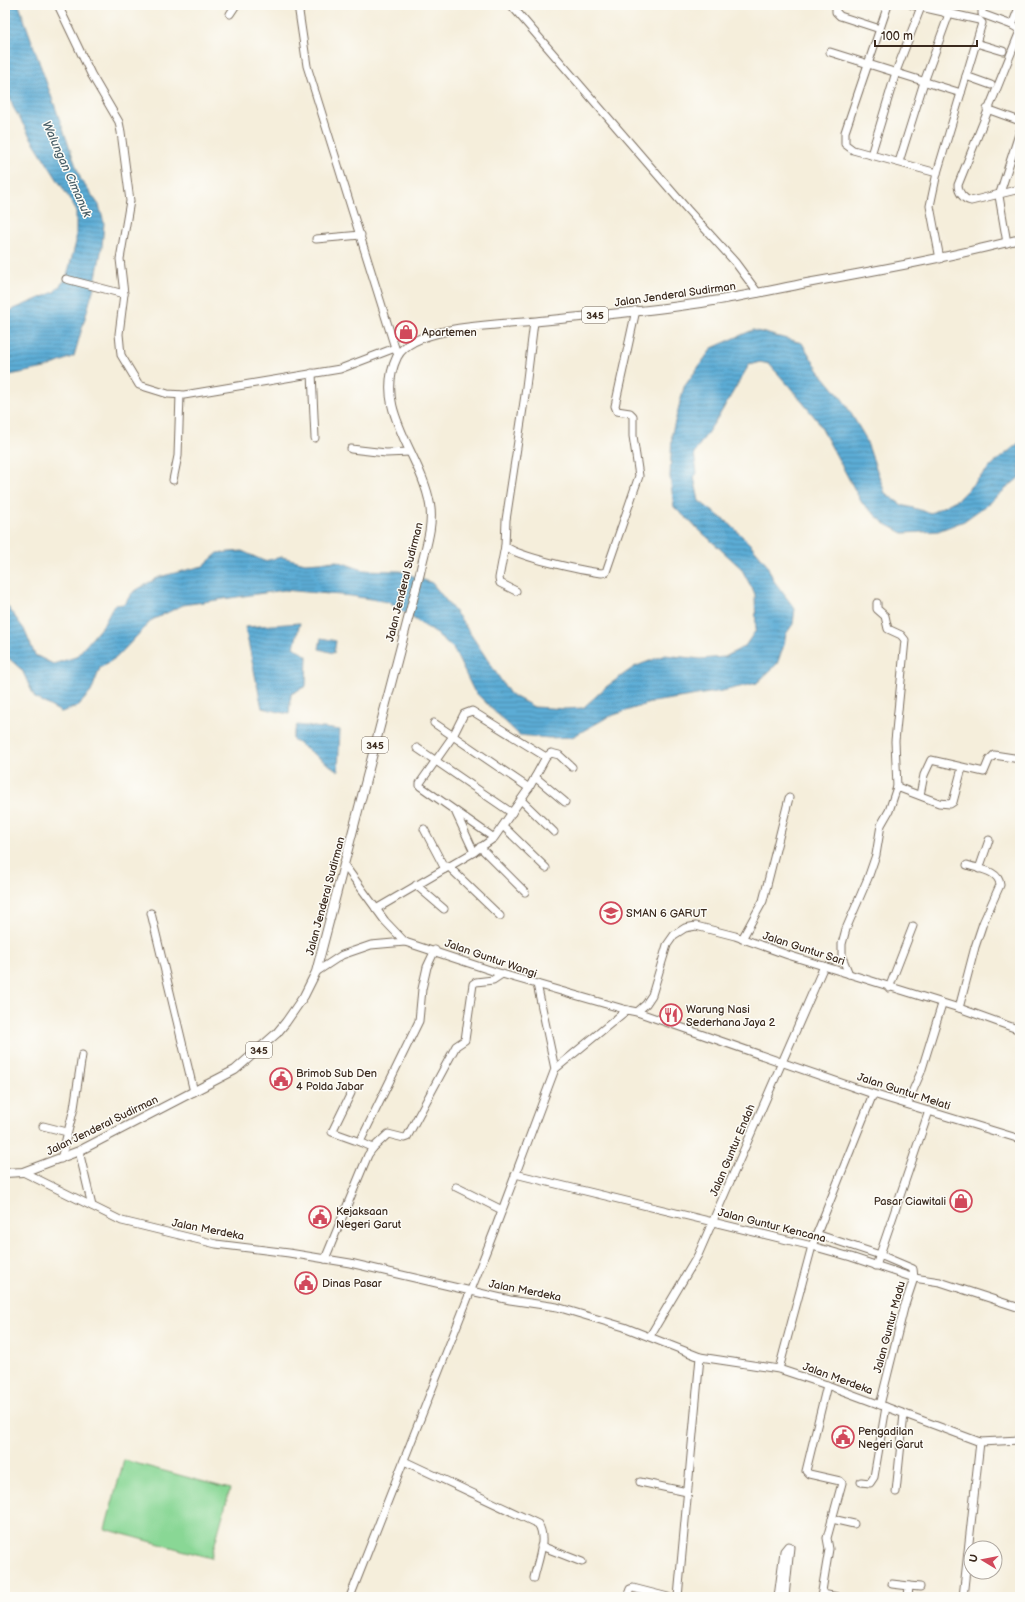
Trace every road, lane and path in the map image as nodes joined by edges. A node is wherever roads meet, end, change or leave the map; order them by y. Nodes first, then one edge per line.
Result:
1 (58, 5) edge
2 (236, 5) edge
3 (298, 5) edge
4 (512, 5) edge
5 (836, 5) edge
6 (888, 5) edge
7 (949, 5) edge
8 (982, 5) edge
9 (1020, 5) edge
10 (915, 6) edge
11 (230, 14) dead end
12 (947, 14) junction
13 (1012, 25) junction
14 (880, 29) junction
15 (1020, 30) edge
16 (976, 43) junction
17 (1003, 51) dead end
18 (830, 52) dead end
19 (868, 64) junction
20 (896, 72) junction
21 (966, 76) junction
22 (924, 82) junction
23 (991, 85) dead end
24 (961, 93) junction
25 (987, 109) junction
26 (1020, 121) edge
27 (1020, 131) edge
28 (871, 155) junction
29 (899, 162) junction
30 (936, 173) junction
31 (1020, 189) edge
32 (999, 196) junction
33 (360, 235) junction
34 (316, 239) dead end
35 (1020, 239) edge
36 (1007, 243) junction
37 (940, 259) junction
38 (66, 279) dead end
39 (758, 293) junction
40 (124, 294) junction
41 (636, 310) junction
42 (534, 322) junction
43 (397, 351) junction
44 (312, 374) junction
45 (180, 395) junction
46 (315, 438) dead end
47 (351, 449) dead end
48 (410, 452) junction
49 (173, 480) dead end
50 (505, 546) junction
51 (516, 591) dead end
52 (878, 603) dead end
53 (434, 724) dead end
54 (453, 736) junction
55 (417, 748) dead end
56 (546, 757) junction
57 (1020, 759) edge
58 (436, 760) junction
59 (572, 767) dead end
60 (962, 768) junction
61 (535, 777) junction
62 (897, 787) junction
63 (529, 788) junction
64 (920, 795) junction
65 (789, 798) dead end
66 (521, 800) junction
67 (565, 802) dead end
68 (456, 813) junction
69 (512, 813) junction
70 (502, 826) junction
71 (424, 830) dead end
72 (554, 832) dead end
73 (494, 838) junction
74 (989, 840) dead end
75 (480, 847) junction
76 (474, 852) junction
77 (967, 865) dead end
78 (345, 866) junction
79 (447, 868) junction
80 (546, 868) dead end
81 (979, 869) junction
82 (416, 885) junction
83 (525, 892) dead end
84 (376, 909) junction
85 (444, 909) dead end
86 (151, 913) dead end
87 (500, 916) dead end
88 (913, 926) dead end
89 (742, 939) junction
90 (405, 942) junction
91 (435, 950) junction
92 (824, 966) junction
93 (316, 972) junction
94 (502, 974) junction
95 (849, 974) junction
96 (537, 984) junction
97 (889, 988) junction
98 (942, 1004) junction
99 (959, 1008) junction
100 (627, 1010) junction
101 (636, 1012) junction
102 (1020, 1030) edge
103 (82, 1055) dead end
104 (782, 1062) junction
105 (555, 1069) junction
106 (194, 1092) junction
107 (351, 1093) dead end
108 (873, 1094) junction
109 (907, 1104) junction
110 (929, 1111) junction
111 (43, 1126) dead end
112 (67, 1132) junction
113 (1020, 1139) edge
114 (360, 1142) junction
115 (373, 1148) junction
116 (79, 1151) junction
117 (61, 1159) junction
118 (24, 1172) junction
119 (5, 1173) edge
120 (515, 1174) junction
121 (456, 1187) dead end
122 (92, 1206) junction
123 (502, 1210) junction
124 (713, 1222) junction
125 (816, 1234) junction
126 (812, 1246) junction
127 (880, 1255) junction
128 (325, 1259) junction
129 (876, 1266) junction
130 (914, 1278) junction
131 (470, 1290) junction
132 (1020, 1308) edge
133 (650, 1336) junction
134 (700, 1357) junction
135 (779, 1370) junction
136 (827, 1385) junction
137 (883, 1406) junction
138 (904, 1414) junction
139 (1020, 1440) edge
140 (980, 1442) junction
141 (404, 1461) junction
142 (640, 1482) dead end
143 (861, 1482) dead end
144 (688, 1492) junction
145 (896, 1492) dead end
146 (832, 1519) junction
147 (854, 1524) dead end
148 (541, 1546) junction
149 (582, 1562) dead end
150 (534, 1578) dead end
151 (892, 1584) dead end
152 (909, 1586) junction
153 (920, 1587) dead end
154 (822, 1596) edge
155 (350, 1597) edge
156 (628, 1597) edge
157 (668, 1597) edge
158 (678, 1597) edge
159 (778, 1597) edge
160 (785, 1597) edge
161 (838, 1597) edge
162 (908, 1597) edge
163 (963, 1597) edge

1 - 40 street
2 - 11 street
3 - 33 street
4 - 39 street
5 - 14 street
6 - 14 street
7 - 12 street
8 - 13 street
9 - 13 street
10 - 12 street
10 - 20 street
12 - 16 street
12 - 22 street
13 - 15 street
14 - 19 street
15 - 25 street
16 - 17 street
16 - 21 street
18 - 19 street
19 - 20 street
19 - 28 street
20 - 22 street
20 - 28 street
21 - 23 street
21 - 24 street
22 - 24 street
22 - 29 street
24 - 30 street
25 - 26 street
25 - 32 street
27 - 32 street
28 - 29 street
29 - 30 street
30 - 37 street
31 - 32 street
32 - 36 street
33 - 34 street
33 - 43 street
35 - 36 main road, Jalan Jenderal Sudirman / 345
36 - 37 main road, Jalan Jenderal Sudirman / 345
37 - 39 main road, Jalan Jenderal Sudirman / 345
38 - 40 street
39 - 41 main road, Jalan Jenderal Sudirman / 345
40 - 45 street
41 - 42 main road, Jalan Jenderal Sudirman / 345
41 - 50 street
42 - 43 main road, Jalan Jenderal Sudirman / 345
42 - 50 street
43 - 44 street
43 - 48 main road, Jalan Jenderal Sudirman / 345
44 - 45 street
44 - 46 street
45 - 49 street
47 - 48 street
48 - 78 main road, Jalan Jenderal Sudirman / 345
50 - 51 street
52 - 62 street
53 - 54 street
54 - 56 street
54 - 58 street
54 - 63 street
55 - 58 street
56 - 59 street
56 - 61 street
57 - 60 street
58 - 68 street
58 - 69 street
60 - 64 street
60 - 64 street
61 - 63 street
61 - 67 street
62 - 64 street
62 - 95 street
63 - 66 street
65 - 89 street
66 - 69 street
66 - 72 street
68 - 73 street
68 - 76 street
69 - 70 street
70 - 73 street
70 - 80 street
71 - 79 street
73 - 75 street
74 - 81 street
75 - 76 street
75 - 83 street
76 - 79 street
77 - 81 street
78 - 84 street, Jalan Guntur Wangi
78 - 93 main road, Jalan Jenderal Sudirman / 345
79 - 82 street
79 - 87 street
81 - 99 street
82 - 84 street
82 - 85 street
84 - 90 street, Jalan Guntur Wangi
86 - 106 street
88 - 97 street
89 - 92 street, Jalan Guntur Sari
89 - 101 street, Jalan Guntur Sari
90 - 91 street, Jalan Guntur Wangi
90 - 93 street
91 - 94 street, Jalan Guntur Wangi
91 - 114 street
92 - 95 street, Jalan Guntur Sari
92 - 104 street, Jalan Guntur Endah
93 - 106 main road, Jalan Jenderal Sudirman / 345
94 - 96 street, Jalan Guntur Wangi
94 - 115 street
95 - 97 street, Jalan Guntur Sari
96 - 100 street
96 - 105 street, Jalan Guntur Wangi
97 - 98 street, Jalan Guntur Sari
98 - 99 street, Jalan Guntur Sari
98 - 109 street
99 - 102 street, Jalan Guntur Sari
100 - 101 street
100 - 105 street
101 - 104 street, Jalan Guntur Melati
103 - 112 street
104 - 108 street, Jalan Guntur Melati
104 - 124 street, Jalan Guntur Endah
105 - 120 street
106 - 116 main road, Jalan Jenderal Sudirman / 345
107 - 114 street
108 - 109 street, Jalan Guntur Melati
108 - 125 street
109 - 110 street, Jalan Guntur Melati
110 - 113 street, Jalan Guntur Melati
110 - 127 street
111 - 112 street
112 - 117 street
114 - 115 street
115 - 128 street
116 - 117 main road, Jalan Jenderal Sudirman / 345
116 - 122 street
117 - 118 main road, Jalan Jenderal Sudirman / 345
118 - 119 main road, Jalan Jenderal Sudirman / 345
118 - 122 street, Jalan Merdeka
120 - 123 street
120 - 124 street, Jalan Guntur Kencana
121 - 123 street
122 - 128 street, Jalan Merdeka
123 - 131 street
124 - 126 street, Jalan Guntur Kencana
124 - 133 street, Jalan Guntur Endah
125 - 126 street
125 - 127 street
126 - 129 street, Jalan Guntur Kencana
126 - 135 street
127 - 129 street
127 - 130 street
128 - 131 street, Jalan Merdeka
129 - 130 street, Jalan Guntur Kencana
130 - 132 street, Jalan Guntur Kencana
130 - 137 street, Jalan Guntur Madu
131 - 133 street, Jalan Merdeka
131 - 141 street
133 - 134 street, Jalan Merdeka
134 - 135 street, Jalan Merdeka
134 - 144 street
135 - 136 street, Jalan Merdeka
136 - 137 street, Jalan Merdeka
136 - 146 street
137 - 138 street, Jalan Merdeka
137 - 143 street, Jalan Guntur Madu
138 - 140 street, Jalan Merdeka
138 - 145 street
139 - 140 street, Jalan Merdeka
140 - 163 street
141 - 148 street
141 - 155 street
142 - 144 street
144 - 158 street
146 - 147 street
146 - 154 street
148 - 149 street
148 - 150 street
151 - 152 street
152 - 153 street
152 - 162 street
154 - 161 street
156 - 157 street
159 - 160 street

